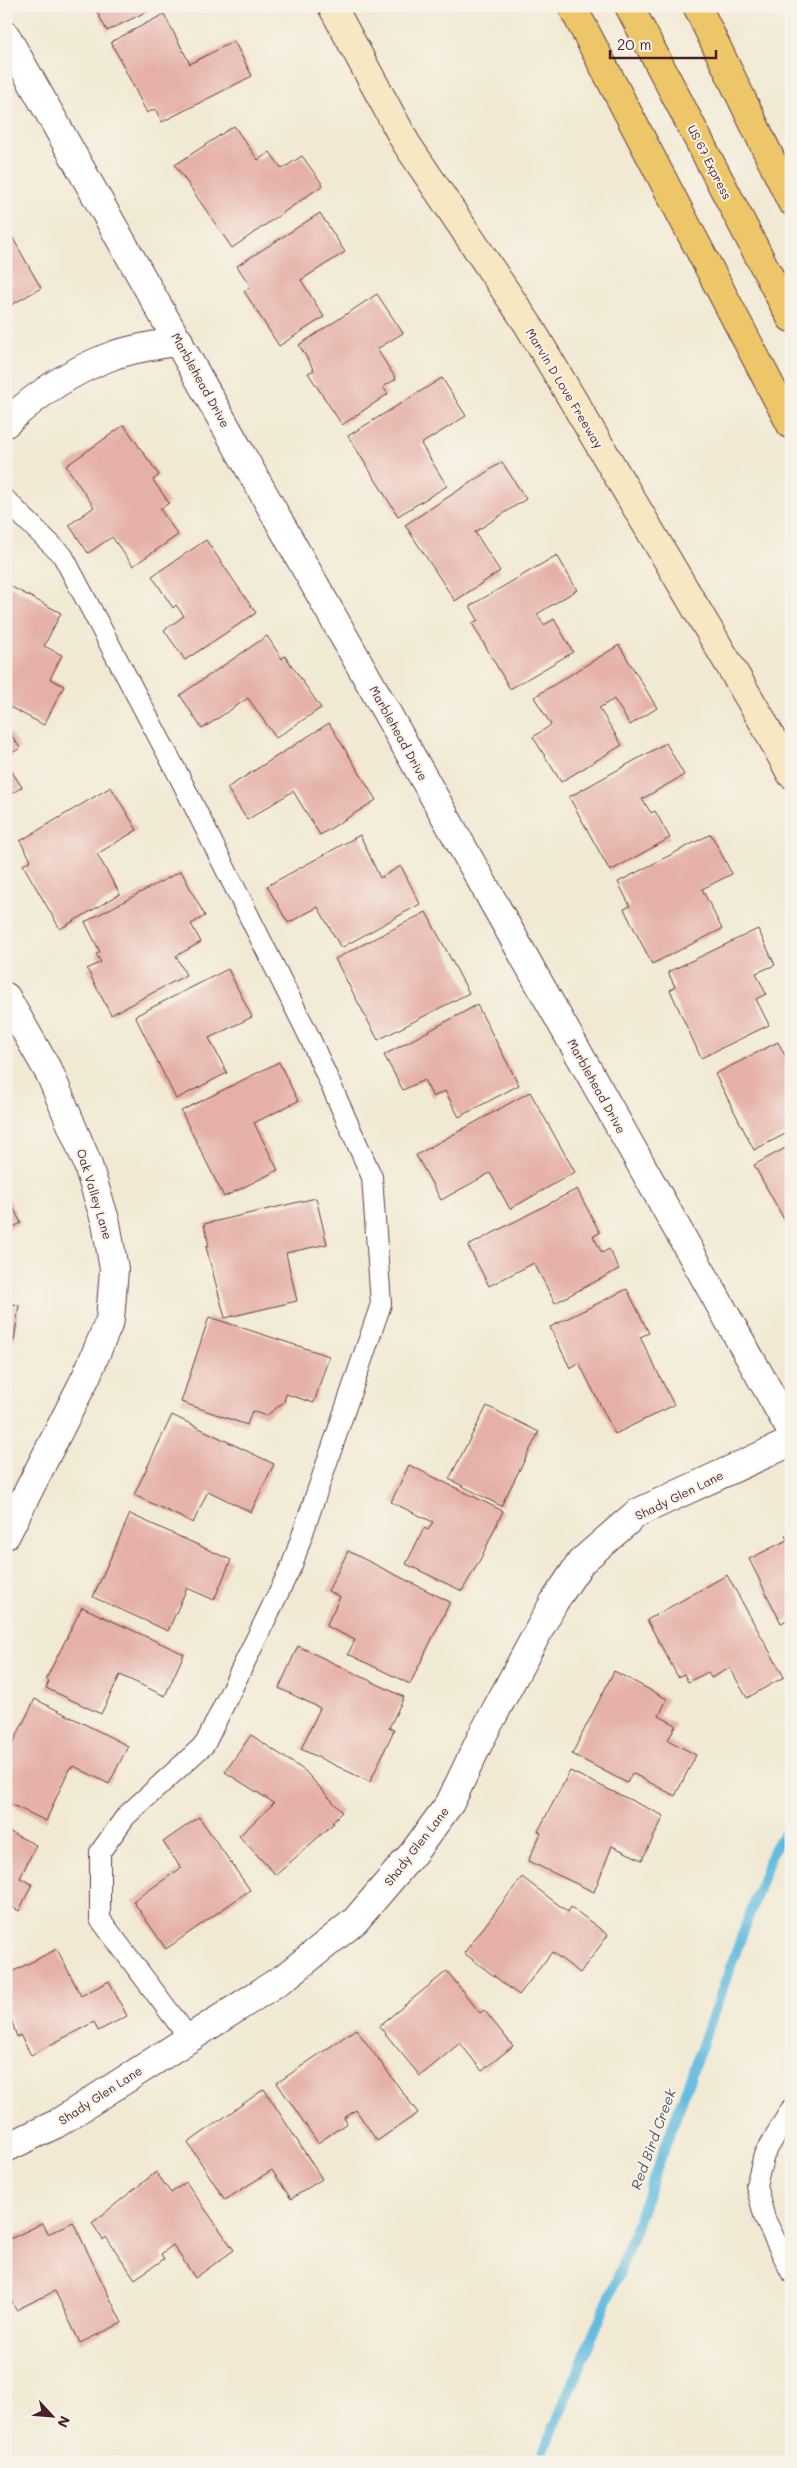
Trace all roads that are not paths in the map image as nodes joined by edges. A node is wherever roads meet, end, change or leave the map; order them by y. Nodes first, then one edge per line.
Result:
1 (332, 6) edge
2 (572, 6) edge
3 (629, 6) edge
4 (697, 6) edge
5 (6, 36) edge
6 (791, 201) edge
7 (791, 318) edge
8 (179, 340) junction
9 (6, 423) edge
10 (791, 425) edge
11 (6, 500) edge
12 (791, 774) edge
13 (6, 997) edge
14 (791, 1431) edge
15 (791, 1442) edge
16 (6, 1535) edge
17 (189, 2038) junction
18 (791, 2109) edge
19 (6, 2148) edge
20 (791, 2272) edge

1 - 12 main road, Marvin D Love Freeway
2 - 10 highway
3 - 7 highway, US 67 Express
4 - 6 highway
5 - 8 street, Marblehead Drive
8 - 9 street
8 - 14 street, Marblehead Drive
11 - 17 lane
13 - 16 street, Oak Valley Lane
15 - 17 street, Shady Glen Lane
17 - 19 street, Shady Glen Lane
18 - 20 lane

